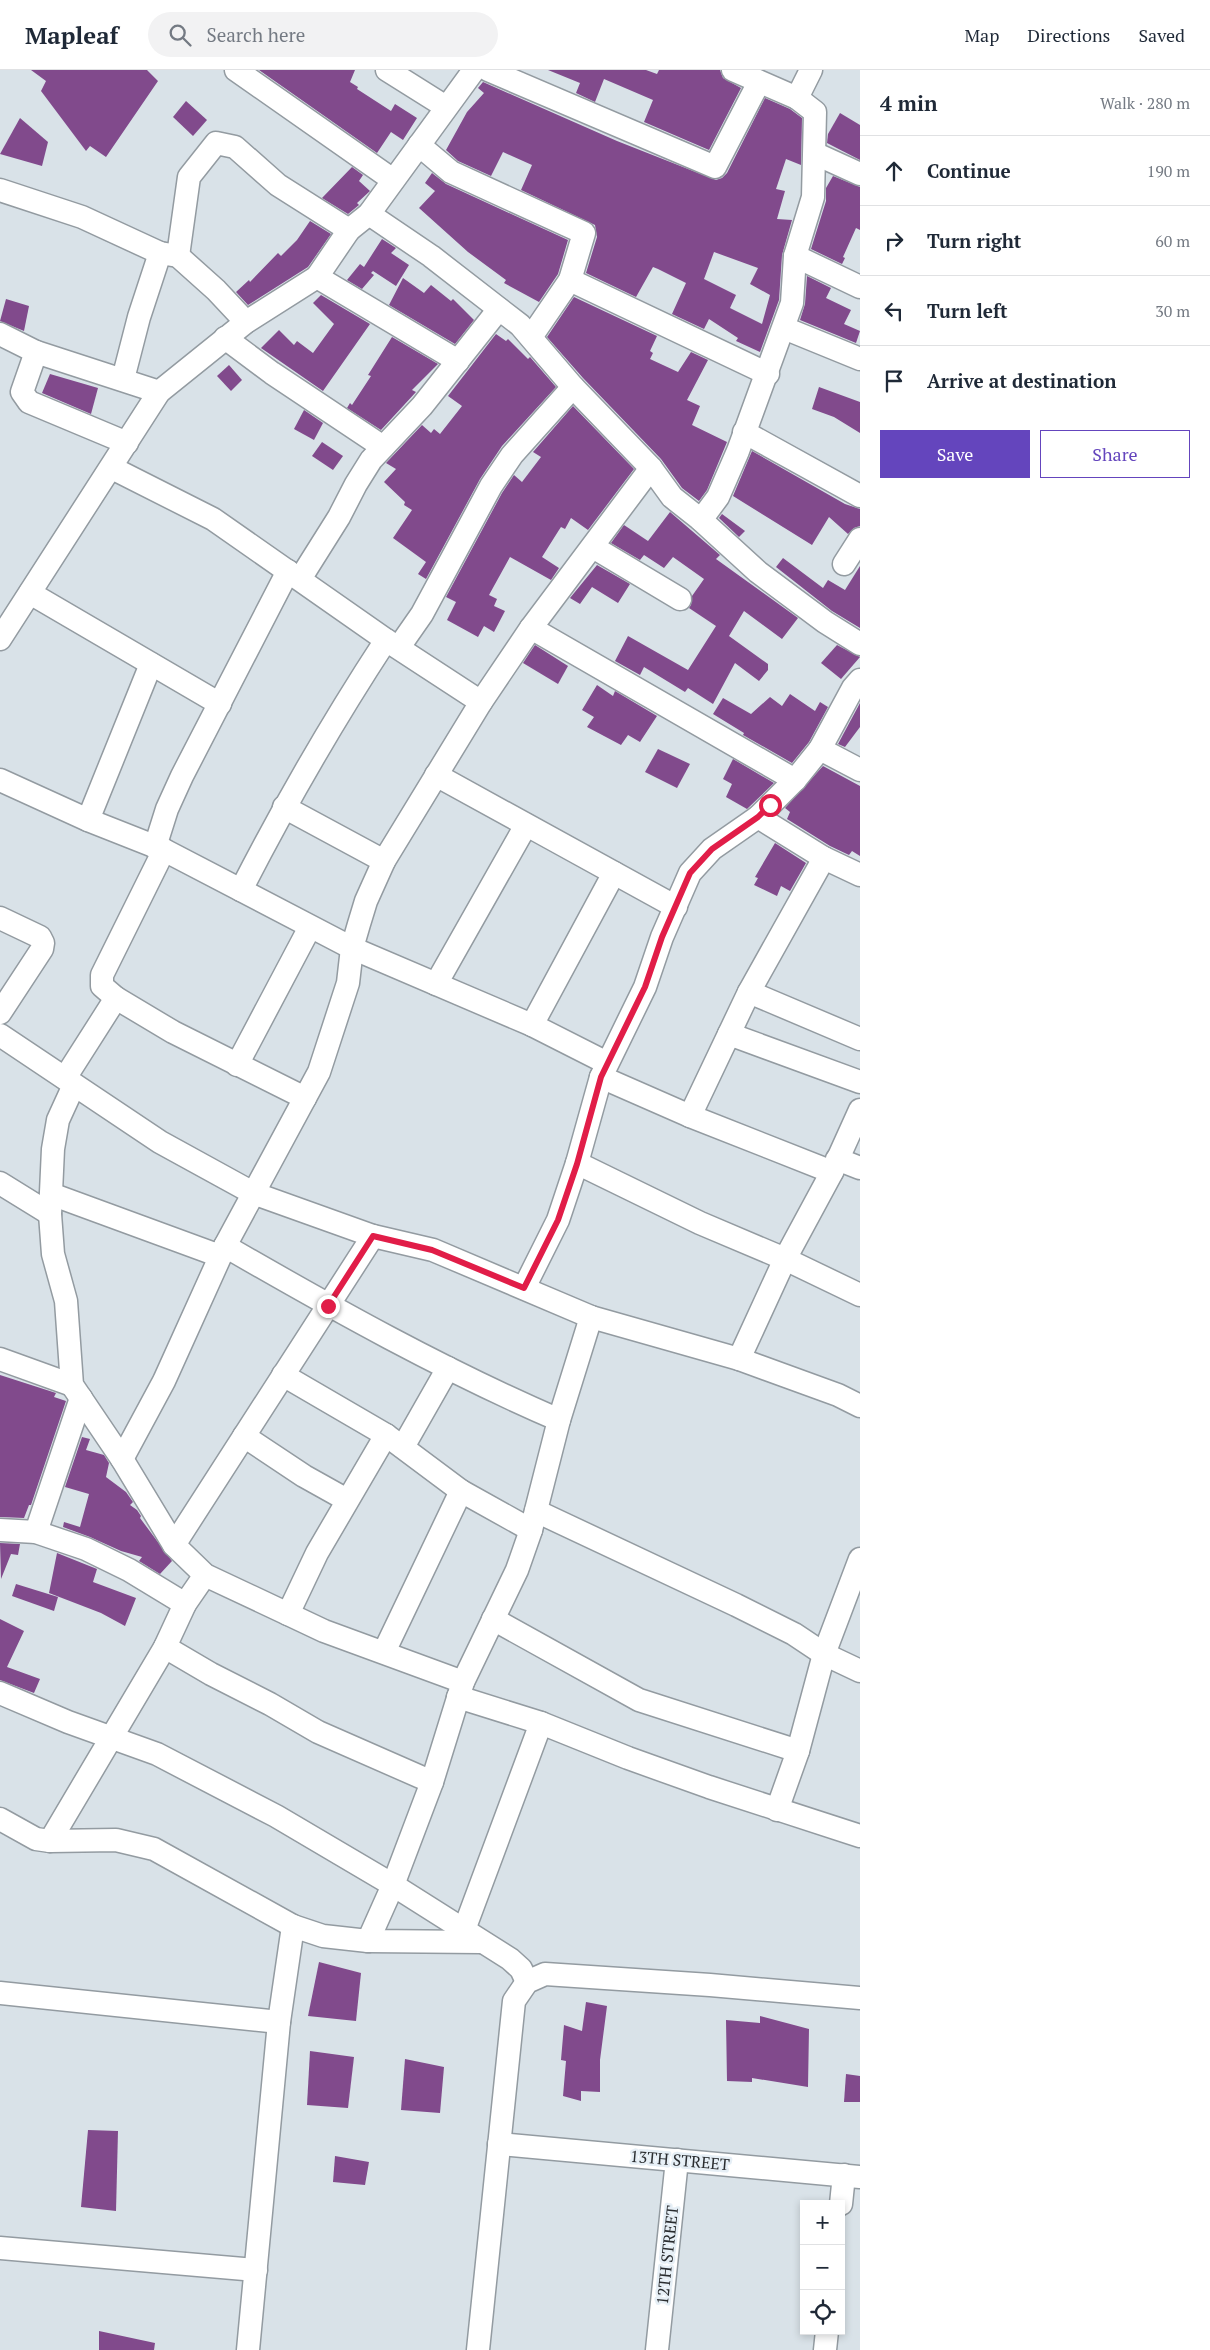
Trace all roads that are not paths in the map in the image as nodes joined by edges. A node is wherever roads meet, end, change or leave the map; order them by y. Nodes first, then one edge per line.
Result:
1 (236, 70) edge
2 (387, 70) edge
3 (474, 70) edge
4 (488, 70) edge
5 (733, 70) edge
6 (811, 70) edge
7 (759, 82) junction
8 (797, 98) junction
9 (446, 107) junction
10 (418, 146) junction
11 (816, 154) junction
12 (860, 174) edge
13 (393, 180) junction
14 (0, 190) edge
15 (369, 214) junction
16 (349, 230) junction
17 (169, 254) junction
18 (795, 256) junction
19 (317, 277) junction
20 (570, 280) junction
21 (860, 287) edge
22 (500, 309) junction
23 (246, 322) junction
24 (784, 328) junction
25 (0, 334) edge
26 (531, 337) junction
27 (225, 338) junction
28 (36, 352) junction
29 (860, 359) edge
30 (458, 361) junction
31 (768, 374) junction
32 (123, 379) junction
33 (574, 387) junction
34 (159, 392) junction
35 (744, 432) junction
36 (127, 443) junction
37 (383, 446) junction
38 (112, 468) junction
39 (651, 468) junction
40 (860, 496) edge
41 (701, 520) junction
42 (860, 539) edge
43 (593, 547) junction
44 (844, 564) dead end
45 (294, 575) junction
46 (30, 593) junction
47 (680, 599) dead end
48 (531, 628) junction
49 (3, 630) edge
50 (393, 644) junction
51 (860, 644) edge
52 (151, 664) junction
53 (860, 680) edge
54 (481, 702) junction
55 (220, 704) junction
56 (820, 749) junction
57 (860, 770) edge
58 (436, 775) junction
59 (0, 780) edge
60 (795, 780) junction
61 (284, 808) junction
62 (758, 817) junction
63 (88, 820) junction
64 (526, 825) junction
65 (160, 849) junction
66 (824, 858) junction
67 (384, 861) junction
68 (614, 873) junction
69 (860, 876) edge
70 (241, 890) junction
71 (676, 907) junction
72 (0, 918) edge
73 (310, 927) junction
74 (352, 948) junction
75 (436, 984) junction
76 (749, 992) junction
77 (116, 998) junction
78 (0, 1013) edge
79 (532, 1025) junction
80 (729, 1034) junction
81 (0, 1035) edge
82 (860, 1039) edge
83 (237, 1065) junction
84 (604, 1070) junction
85 (69, 1081) junction
86 (860, 1082) edge
87 (305, 1098) junction
88 (860, 1110) edge
89 (690, 1116) junction
90 (577, 1164) junction
91 (834, 1166) junction
92 (860, 1168) edge
93 (0, 1183) edge
94 (252, 1193) junction
95 (51, 1204) junction
96 (373, 1236) junction
97 (222, 1251) junction
98 (785, 1259) junction
99 (524, 1288) junction
100 (860, 1295) edge
101 (328, 1306) junction
102 (591, 1317) junction
103 (0, 1359) edge
104 (739, 1359) junction
105 (448, 1368) junction
106 (283, 1375) junction
107 (77, 1392) junction
108 (860, 1406) edge
109 (559, 1420) junction
110 (244, 1436) junction
111 (394, 1441) junction
112 (122, 1459) junction
113 (461, 1490) junction
114 (347, 1500) junction
115 (534, 1520) junction
116 (0, 1530) edge
117 (36, 1532) junction
118 (174, 1545) junction
119 (860, 1559) edge
120 (205, 1575) junction
121 (185, 1604) junction
122 (288, 1614) junction
123 (494, 1619) junction
124 (165, 1647) junction
125 (384, 1652) junction
126 (824, 1654) junction
127 (860, 1671) edge
128 (461, 1690) junction
129 (0, 1694) edge
130 (542, 1723) junction
131 (111, 1738) junction
132 (798, 1751) junction
133 (432, 1782) junction
134 (777, 1810) junction
135 (0, 1819) edge
136 (860, 1836) edge
137 (50, 1841) junction
138 (393, 1885) junction
139 (293, 1926) junction
140 (472, 1936) junction
141 (368, 1941) junction
142 (527, 1982) junction
143 (0, 1993) edge
144 (860, 1998) edge
145 (279, 2022) junction
146 (499, 2144) junction
147 (677, 2160) junction
148 (852, 2176) edge
149 (843, 2200) edge
150 (0, 2248) edge
151 (256, 2270) junction
152 (827, 2335) edge
153 (248, 2350) edge
154 (478, 2350) edge
155 (657, 2350) edge
156 (825, 2350) edge

1 - 13 street
2 - 9 street
3 - 9 street
4 - 7 street
5 - 7 street
6 - 8 street
7 - 8 street
8 - 11 street
9 - 10 street
10 - 13 street
10 - 20 street
11 - 12 street
11 - 18 street
13 - 15 street
14 - 17 street
15 - 16 street
15 - 22 street
16 - 17 street
16 - 19 street
17 - 23 street
17 - 32 street
18 - 21 street
18 - 24 street
19 - 23 street
19 - 30 street
20 - 26 street
20 - 31 street
22 - 26 street
22 - 30 street
23 - 27 street
24 - 29 street
24 - 31 street
25 - 28 street
26 - 33 street
27 - 34 street
27 - 37 street
28 - 32 street
28 - 36 street
30 - 37 street
31 - 35 street
32 - 34 street
33 - 39 street
33 - 50 street
34 - 36 street
35 - 40 street
35 - 41 street
36 - 38 street
37 - 45 street
38 - 45 street
38 - 46 street
39 - 41 street
39 - 43 street
41 - 51 street
42 - 44 street
43 - 47 street
43 - 48 street
45 - 50 street
45 - 55 street
46 - 49 street
46 - 52 street
48 - 54 street
48 - 60 street
50 - 54 street
50 - 61 street
52 - 55 street
52 - 63 street
53 - 56 street
54 - 58 street
55 - 65 street
56 - 57 street
56 - 60 street
58 - 64 street
58 - 67 street
59 - 63 street
60 - 62 street
61 - 67 street
61 - 70 street
62 - 66 street
62 - 71 street
63 - 65 street
64 - 68 street
64 - 75 street
65 - 70 street
65 - 77 street
66 - 69 street
66 - 76 street
67 - 74 street
68 - 71 street
68 - 79 street
70 - 73 street
71 - 84 street
72 - 78 street
73 - 74 street
73 - 83 street
74 - 75 street
74 - 87 street
75 - 79 street
76 - 80 street
76 - 82 street
77 - 83 street
77 - 85 street
79 - 84 street
80 - 86 street
80 - 89 street
81 - 85 street
83 - 87 street
84 - 89 street
84 - 90 street
85 - 94 street
85 - 95 street
87 - 94 street
88 - 91 street
89 - 91 street
90 - 98 street
90 - 99 street
91 - 92 street
91 - 98 street
93 - 95 street
94 - 96 street
94 - 97 street
95 - 97 street
95 - 107 street
96 - 99 street
96 - 101 street
97 - 101 street
97 - 112 street
98 - 100 street
98 - 104 street
99 - 102 street
101 - 105 street
101 - 106 street
102 - 104 street
102 - 109 street
103 - 107 street
104 - 108 street
105 - 109 street
105 - 111 street
106 - 110 street
106 - 111 street
107 - 112 street
107 - 117 street
109 - 115 street
110 - 114 street
110 - 118 street
111 - 113 street
111 - 114 street
112 - 118 street
113 - 115 street
113 - 125 street
114 - 122 street
115 - 123 street
115 - 126 street
116 - 117 street
117 - 121 street
118 - 120 street
119 - 126 street
120 - 121 street
120 - 122 street
121 - 124 street
122 - 125 street
123 - 128 street
123 - 132 street
124 - 131 street
124 - 133 street
125 - 128 street
126 - 127 street
126 - 132 street
128 - 130 street
128 - 133 street
129 - 131 street
130 - 134 street
130 - 140 street
131 - 137 street
131 - 138 street
132 - 134 street
133 - 138 street
134 - 136 street
135 - 137 street
137 - 139 street
138 - 140 street
138 - 141 street
139 - 141 street
139 - 145 street
140 - 141 street
140 - 142 street
142 - 144 street
142 - 146 street
143 - 145 street
145 - 151 street
146 - 147 street, 13TH STREET
146 - 154 street
147 - 148 street, 13TH STREET
147 - 155 street, 12TH STREET
148 - 149 street
150 - 151 street
151 - 153 street
152 - 156 street

